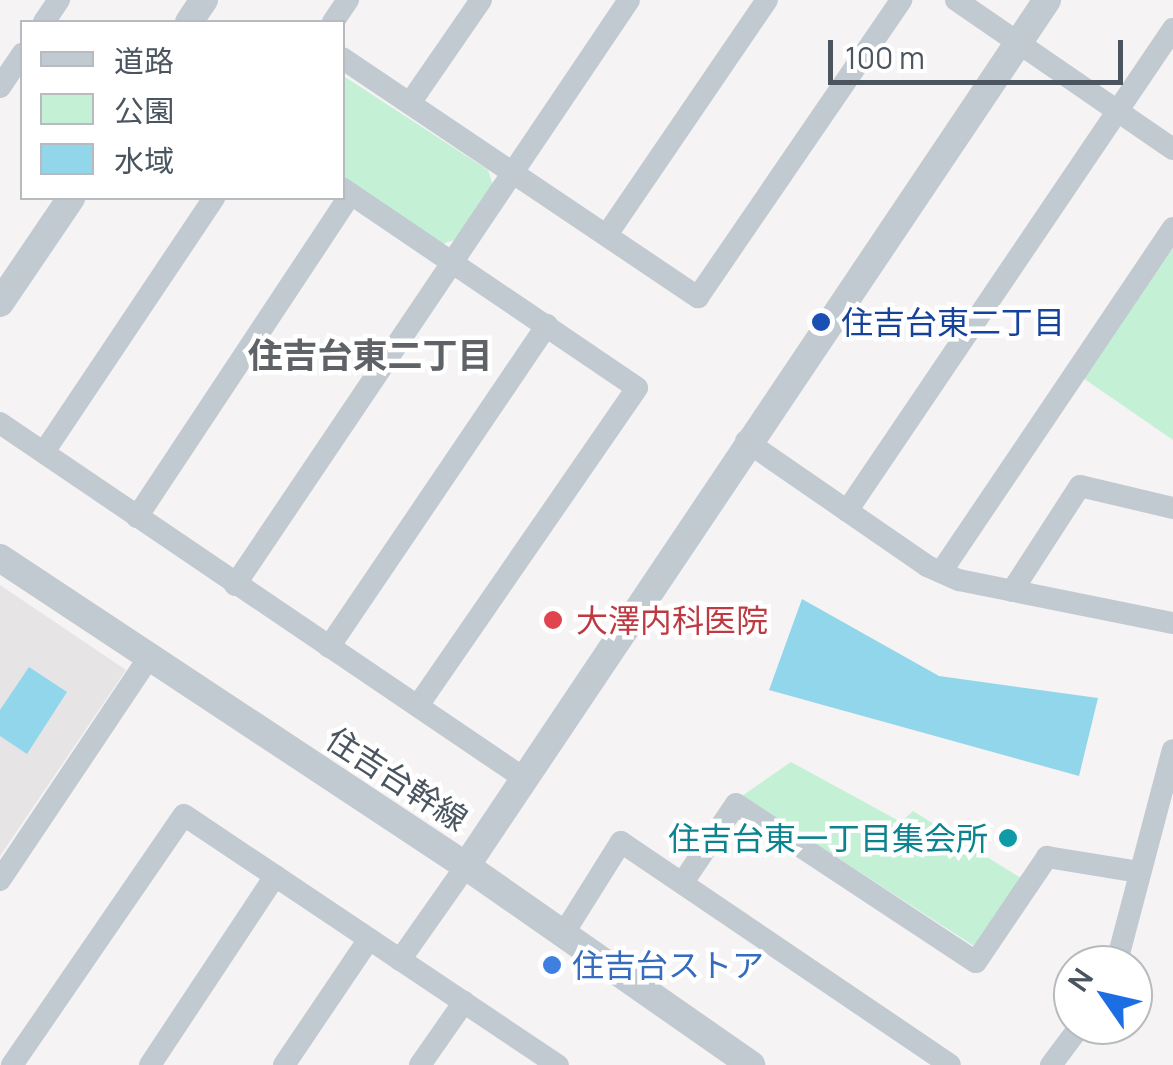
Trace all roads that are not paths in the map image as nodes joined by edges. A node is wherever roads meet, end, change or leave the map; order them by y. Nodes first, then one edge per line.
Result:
1 (481, 0) edge
2 (629, 0) edge
3 (767, 0) edge
4 (900, 0) edge
5 (956, 0) edge
6 (1047, 0) edge
7 (1173, 30) edge
8 (1019, 41) junction
9 (20, 57) edge
10 (345, 60) edge
11 (0, 87) edge
12 (410, 103) junction
13 (1118, 111) junction
14 (1173, 149) edge
15 (512, 172) junction
16 (347, 191) edge
17 (70, 200) edge
18 (213, 200) edge
19 (341, 200) edge
20 (1173, 228) edge
21 (608, 233) junction
22 (455, 262) junction
23 (0, 303) edge
24 (547, 326) junction
25 (0, 422) edge
26 (746, 442) junction
27 (44, 452) junction
28 (1173, 508) edge
29 (848, 511) junction
30 (137, 517) junction
31 (0, 558) edge
32 (940, 572) junction
33 (235, 585) junction
34 (1012, 592) junction
35 (1173, 623) edge
36 (329, 647) junction
37 (148, 658) junction
38 (418, 706) junction
39 (1173, 750) edge
40 (522, 778) junction
41 (466, 866) junction
42 (1140, 872) junction
43 (275, 876) junction
44 (0, 880) edge
45 (683, 882) junction
46 (562, 936) junction
47 (369, 939) junction
48 (1121, 945) edge
49 (400, 960) junction
50 (464, 1002) junction
51 (556, 1064) edge
52 (12, 1065) edge
53 (150, 1065) edge
54 (284, 1065) edge
55 (420, 1065) edge
56 (751, 1065) edge
57 (950, 1065) edge

1 - 12 street
2 - 15 street
3 - 21 street
4 - 21 street
5 - 8 street
6 - 8 street
7 - 13 street
8 - 13 street
8 - 26 street
9 - 11 street
10 - 12 street
12 - 15 street
13 - 14 street
13 - 29 street
15 - 21 street
15 - 22 street
16 - 22 street
17 - 23 street
18 - 27 street
19 - 30 street
20 - 32 street
22 - 24 street
22 - 33 street
24 - 36 street
24 - 38 street
25 - 27 street
26 - 29 street
26 - 40 street
27 - 30 street
28 - 34 street
29 - 32 street
30 - 33 street
31 - 37 street, 住吉台幹線
32 - 34 street
33 - 36 street
34 - 35 street
36 - 38 street
37 - 41 street, 住吉台幹線
37 - 44 street
38 - 40 street
39 - 42 street
40 - 41 street
41 - 46 street, 住吉台幹線
41 - 49 street
42 - 45 street
42 - 48 street
43 - 47 street
43 - 52 street
43 - 53 street
45 - 46 street
45 - 57 street
46 - 56 street, 住吉台幹線
47 - 49 street
47 - 54 street
49 - 50 street
50 - 51 street
50 - 55 street

